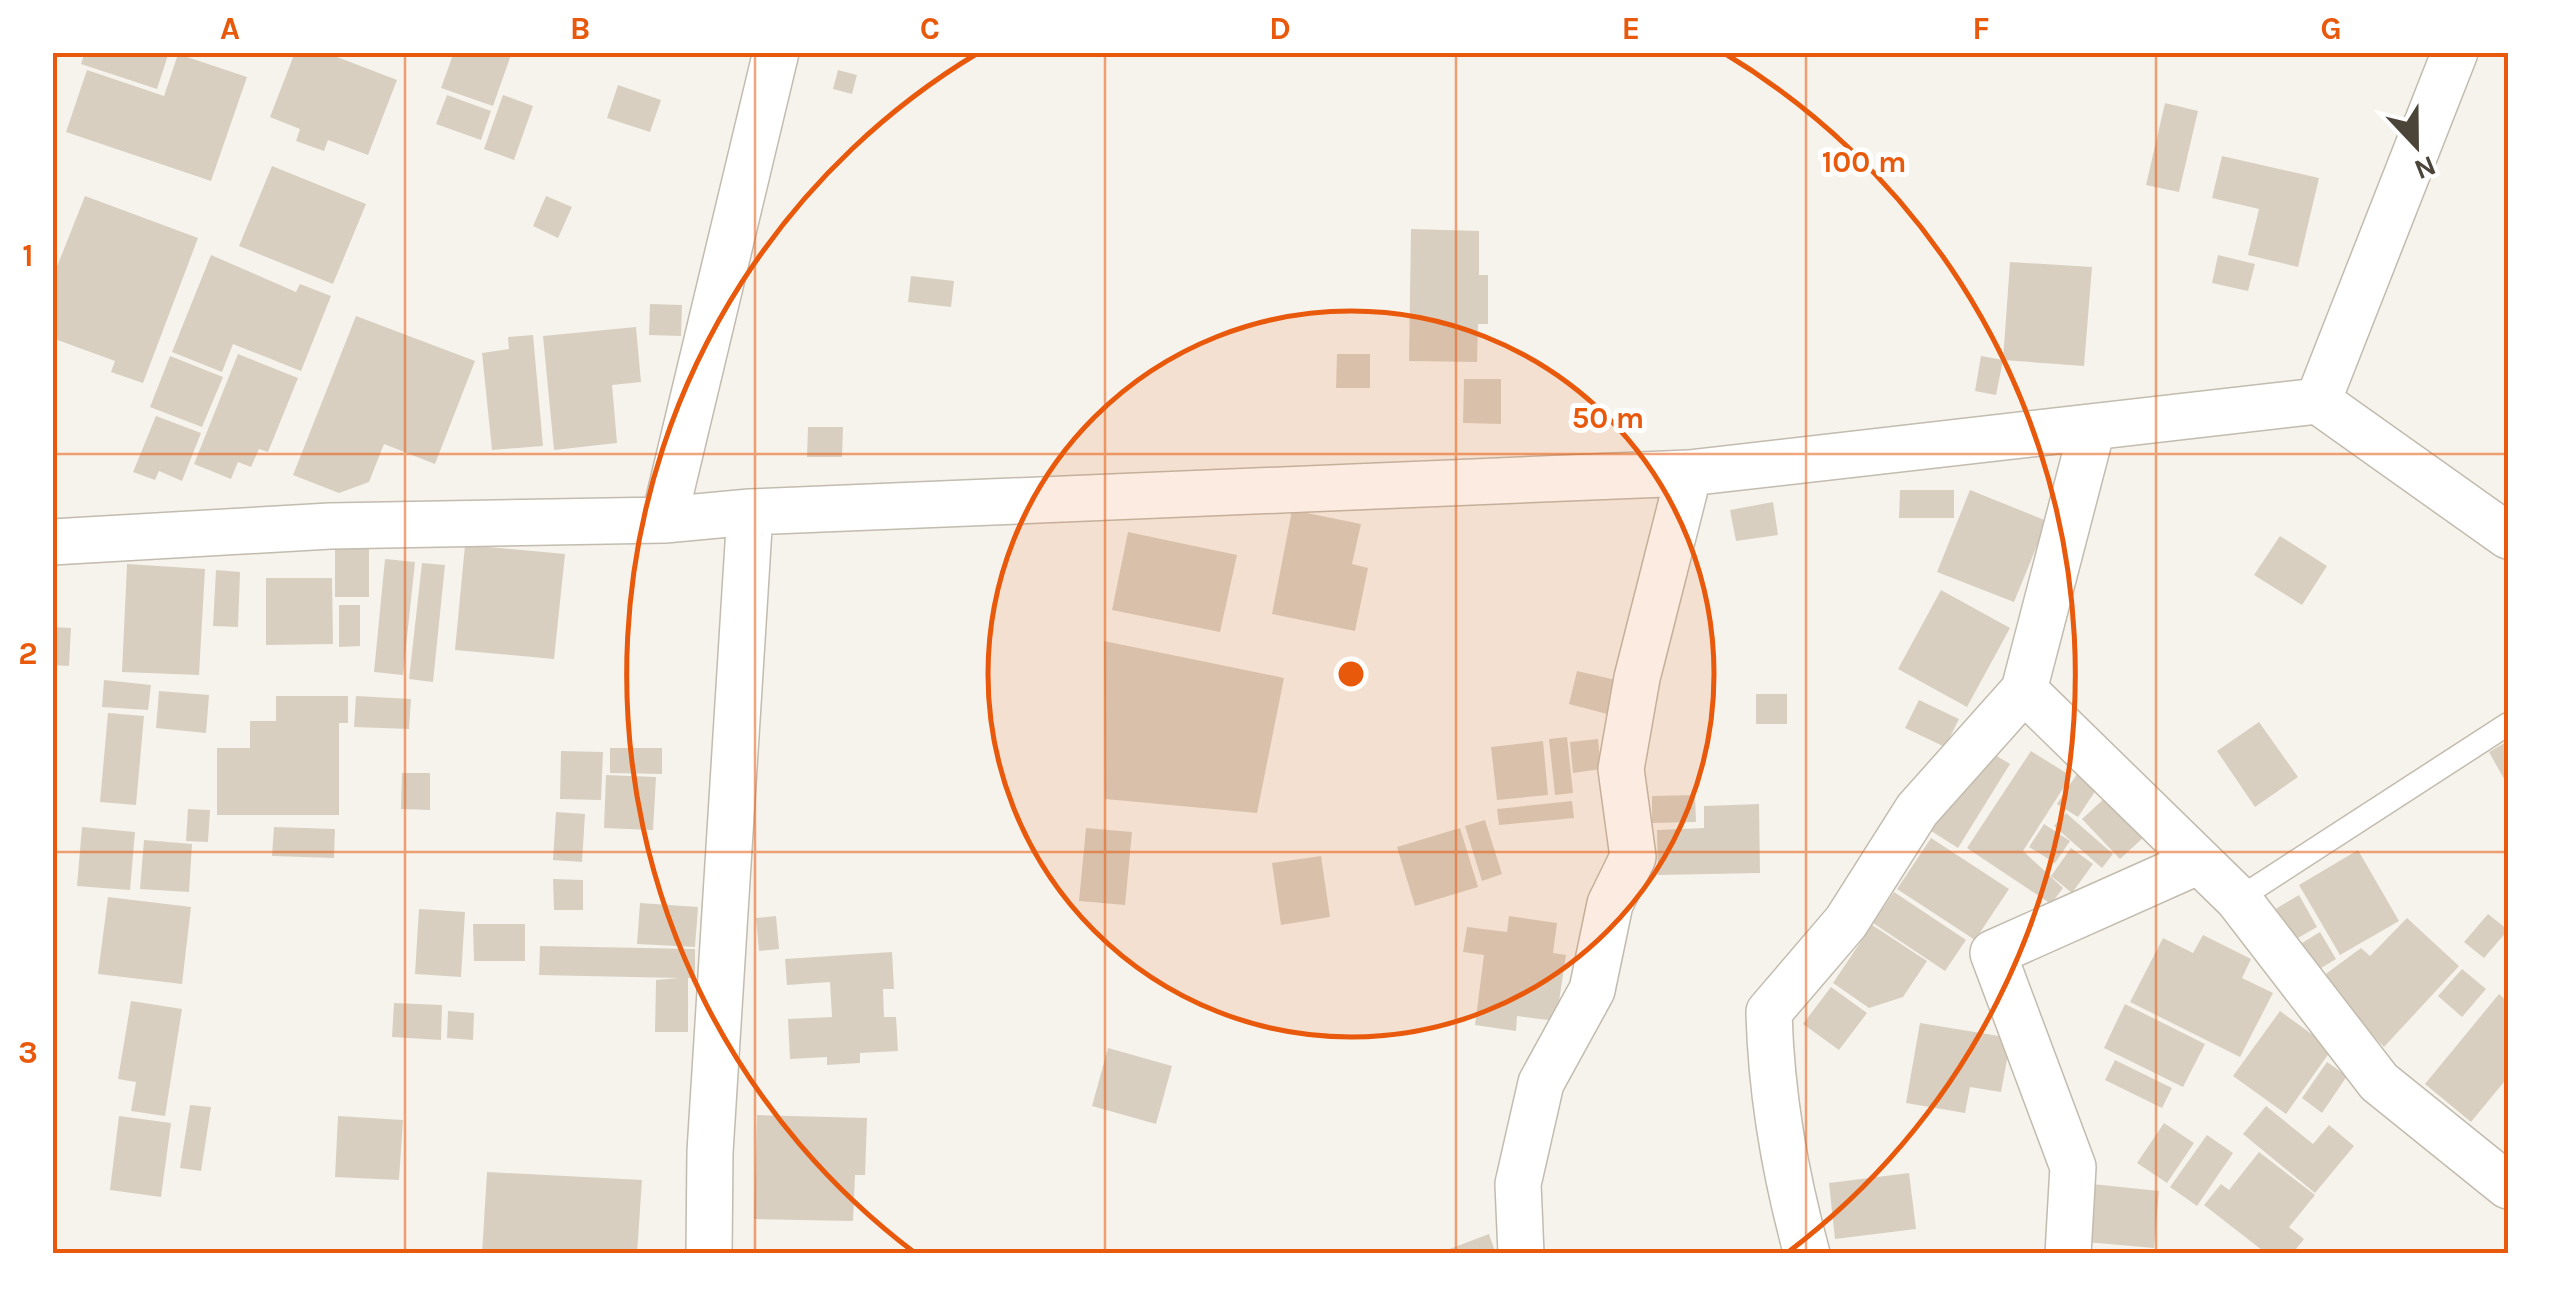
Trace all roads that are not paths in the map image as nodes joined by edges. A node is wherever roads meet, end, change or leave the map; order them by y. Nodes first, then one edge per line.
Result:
1 (776, 52) edge
2 (2455, 52) edge
3 (2318, 401) junction
4 (2092, 428) junction
5 (1688, 473) junction
6 (750, 512) junction
7 (664, 520) junction
8 (2508, 536) edge
9 (52, 542) edge
10 (2024, 690) junction
11 (2508, 724) edge
12 (2199, 860) junction
13 (2238, 899) junction
14 (2508, 1186) edge
15 (709, 1254) edge
16 (1522, 1254) edge
17 (1807, 1254) edge
18 (2068, 1254) edge

1 - 7 street
2 - 3 street
3 - 4 street
3 - 8 street
4 - 5 street
4 - 10 street
5 - 6 street
5 - 16 street
6 - 7 street
6 - 15 street
7 - 9 street
10 - 12 street
10 - 17 street
11 - 13 lane
12 - 13 street
12 - 18 street
13 - 14 street

